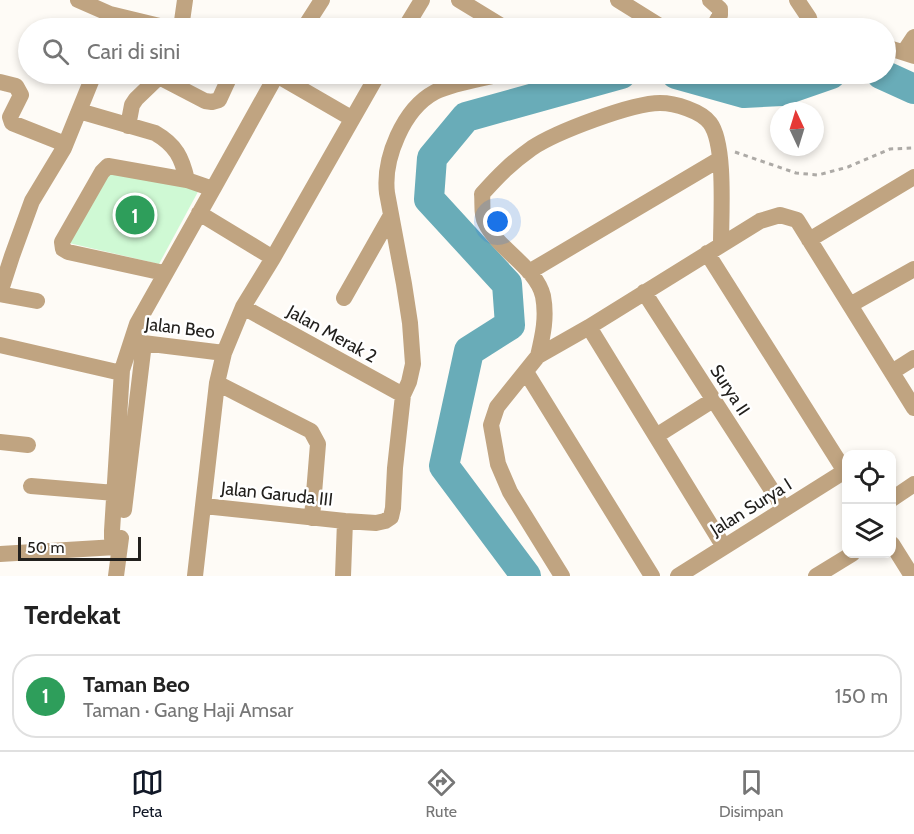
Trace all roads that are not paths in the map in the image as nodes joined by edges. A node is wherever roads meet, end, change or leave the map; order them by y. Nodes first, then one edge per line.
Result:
1 (78, 0) edge
2 (185, 0) edge
3 (322, 0) edge
4 (422, 0) edge
5 (459, 0) edge
6 (618, 0) edge
7 (710, 0) edge
8 (797, 0) edge
9 (114, 18) edge
10 (182, 18) edge
11 (310, 18) edge
12 (411, 18) edge
13 (489, 18) edge
14 (647, 18) edge
15 (718, 18) edge
16 (809, 18) edge
17 (914, 37) edge
18 (909, 54) edge
19 (0, 81) edge
20 (90, 84) edge
21 (152, 84) edge
22 (176, 84) edge
23 (226, 84) edge
24 (271, 84) edge
25 (293, 84) edge
26 (372, 84) edge
27 (465, 84) edge
28 (80, 111) junction
29 (351, 118) junction
30 (128, 126) junction
31 (65, 144) junction
32 (720, 153) junction
33 (914, 177) edge
34 (187, 180) junction
35 (213, 189) junction
36 (199, 213) junction
37 (390, 217) junction
38 (809, 240) junction
39 (714, 249) junction
40 (273, 258) junction
41 (914, 269) edge
42 (529, 272) junction
43 (164, 273) junction
44 (644, 292) junction
45 (0, 294) edge
46 (344, 298) dead end
47 (37, 301) dead end
48 (850, 305) junction
49 (243, 307) junction
50 (589, 327) junction
51 (138, 342) junction
52 (0, 345) edge
53 (224, 353) junction
54 (538, 356) junction
55 (914, 358) edge
56 (122, 370) junction
57 (526, 372) junction
58 (892, 372) junction
59 (217, 382) junction
60 (403, 395) junction
61 (713, 400) junction
62 (914, 408) edge
63 (656, 436) junction
64 (0, 442) edge
65 (28, 445) dead end
66 (842, 465) edge
67 (842, 474) edge
68 (914, 484) edge
69 (31, 486) dead end
70 (115, 493) junction
71 (896, 496) edge
72 (204, 506) junction
73 (784, 509) junction
74 (312, 518) junction
75 (345, 521) junction
76 (724, 547) junction
77 (118, 548) junction
78 (896, 552) edge
79 (0, 554) edge
80 (845, 558) edge
81 (683, 575) edge
82 (116, 576) edge
83 (195, 576) edge
84 (343, 576) edge
85 (562, 576) edge
86 (652, 576) edge
87 (816, 576) edge
88 (912, 576) edge

1 - 9 street
2 - 10 street
3 - 11 street
4 - 12 street
5 - 13 street
6 - 14 street
7 - 15 street
8 - 16 street
17 - 18 street
19 - 31 street
20 - 28 street
21 - 30 street
22 - 23 street
24 - 35 street
25 - 29 street
26 - 29 street
27 - 37 street
28 - 30 street
28 - 31 street
29 - 40 street
30 - 34 street
31 - 45 street
32 - 39 street
32 - 42 street
32 - 42 street
33 - 38 street
34 - 35 street
34 - 43 street
35 - 36 street
36 - 40 street
36 - 43 street
37 - 46 street
37 - 60 street
38 - 39 street
38 - 48 street
39 - 44 street
39 - 66 street
40 - 49 street
41 - 48 street
42 - 54 street
43 - 51 street
44 - 50 street
44 - 61 street, Surya II
45 - 47 street
48 - 58 street
49 - 53 street
49 - 60 street, Jalan Merak 2
50 - 54 street
50 - 63 street
51 - 53 street, Jalan Beo
51 - 56 street
51 - 77 street
52 - 56 street
53 - 59 street
54 - 57 street
55 - 58 street
56 - 70 street
57 - 85 street
57 - 86 street
58 - 62 street
59 - 72 street
59 - 74 street
60 - 75 street, Jalan Garuda III
61 - 63 street
61 - 73 street, Surya II
63 - 76 street
64 - 65 street
67 - 73 street, Jalan Surya I
68 - 71 street
69 - 70 street
70 - 77 street
72 - 74 street, Jalan Garuda III
72 - 83 street
73 - 76 street, Jalan Surya I
74 - 75 street, Jalan Garuda III
75 - 84 street
76 - 81 street, Jalan Surya I
77 - 79 street
77 - 82 street
78 - 88 street
80 - 87 street

